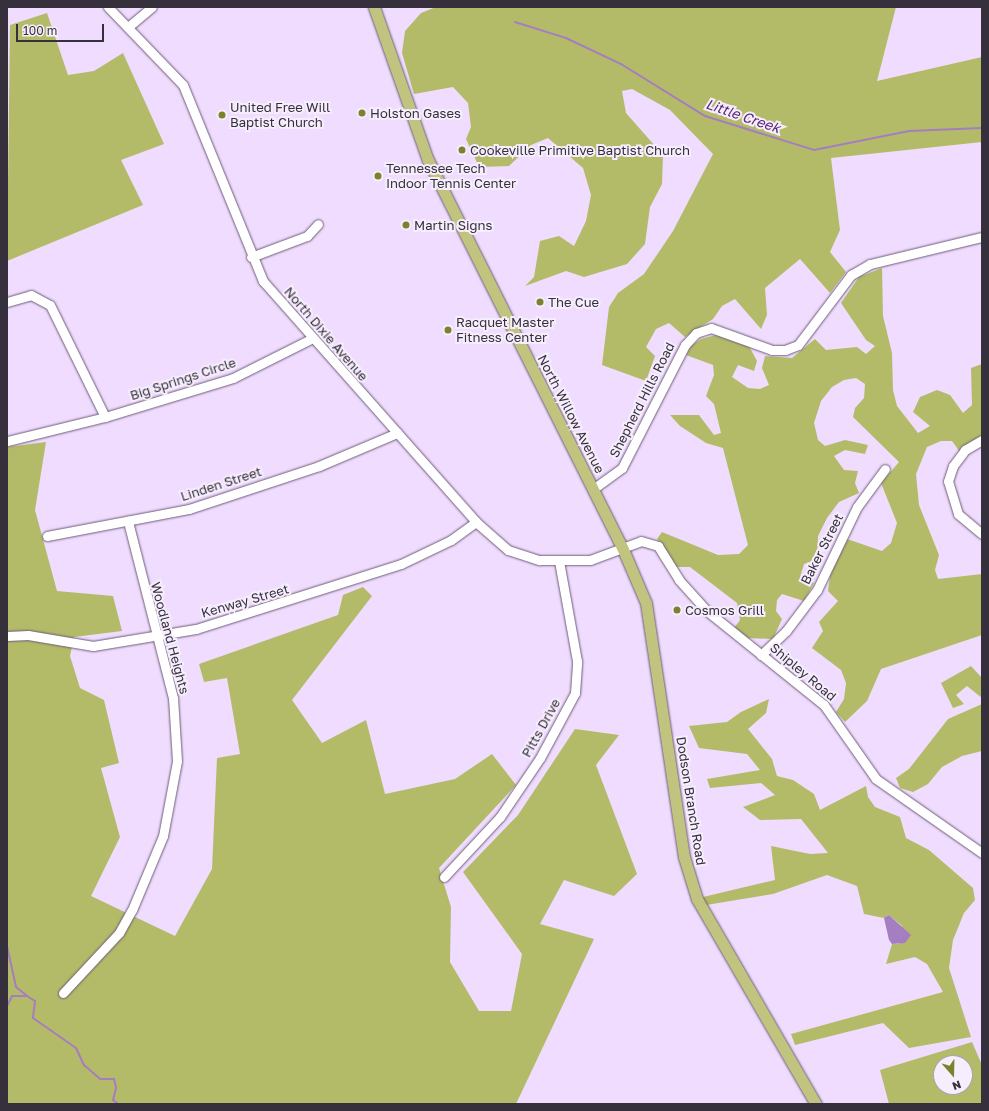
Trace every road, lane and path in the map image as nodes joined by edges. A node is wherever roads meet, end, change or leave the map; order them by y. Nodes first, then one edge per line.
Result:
1 (108, 7) edge
2 (152, 7) edge
3 (374, 7) edge
4 (128, 27) junction
5 (318, 224) dead end
6 (982, 237) edge
7 (251, 257) junction
8 (7, 302) edge
9 (311, 339) junction
10 (105, 417) junction
11 (396, 433) junction
12 (982, 440) edge
13 (7, 441) edge
14 (885, 469) dead end
15 (593, 488) junction
16 (128, 521) junction
17 (476, 522) junction
18 (982, 534) edge
19 (47, 536) dead end
20 (622, 547) junction
21 (559, 561) junction
22 (7, 636) edge
23 (159, 636) junction
24 (761, 655) junction
25 (982, 854) edge
26 (444, 877) dead end
27 (63, 993) dead end
28 (816, 1104) edge

1 - 4 street, North Dixie Avenue
2 - 4 street
3 - 15 main road, North Willow Avenue
4 - 7 street, North Dixie Avenue
5 - 7 street
6 - 15 street, Shepherd Hills Road
7 - 9 street, North Dixie Avenue
8 - 10 street
9 - 10 street, Big Springs Circle
9 - 11 street, North Dixie Avenue
10 - 13 street, Big Springs Circle
11 - 16 street, Linden Street
11 - 17 street, North Dixie Avenue
12 - 18 street
14 - 24 street, Baker Street
15 - 20 main road, North Willow Avenue
16 - 19 street, Linden Street
16 - 23 street, Woodland Heights
17 - 21 street, North Dixie Avenue
17 - 23 street, Kenway Street
20 - 21 street, North Dixie Avenue
20 - 24 street, Shipley Road
20 - 28 main road, Dodson Branch Road
21 - 26 street, Pitts Drive
22 - 23 street, Kenway Street
23 - 27 street, Woodland Heights
24 - 25 street, Shipley Road

